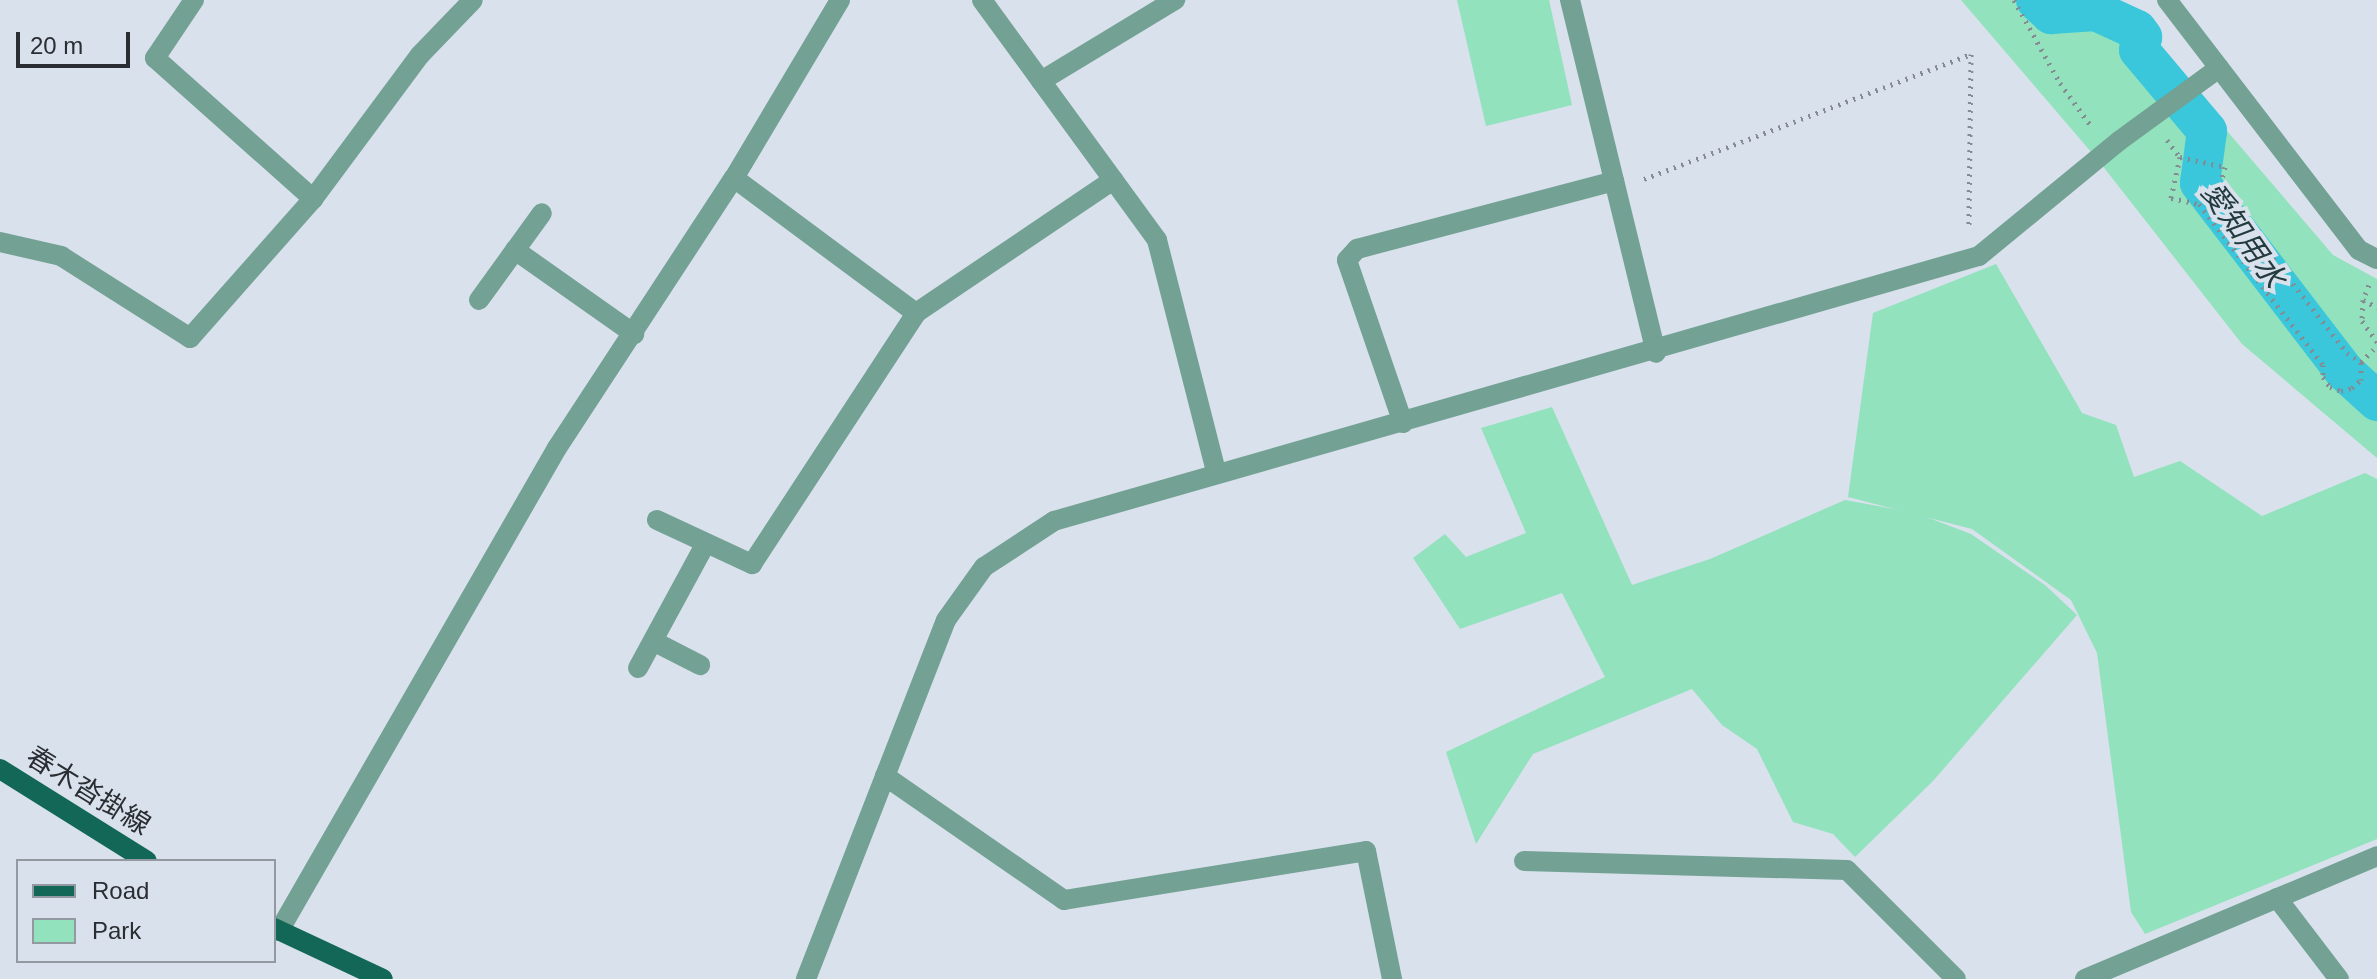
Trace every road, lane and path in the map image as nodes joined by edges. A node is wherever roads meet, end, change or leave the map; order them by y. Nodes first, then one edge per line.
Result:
1 (194, 0) edge
2 (473, 0) edge
3 (840, 0) edge
4 (982, 0) edge
5 (1175, 0) edge
6 (1570, 0) edge
7 (2014, 0) edge
8 (2167, 0) edge
9 (2212, 72) junction
10 (1041, 81) junction
11 (2150, 117) junction
12 (2114, 145) junction
13 (2180, 157) junction
14 (734, 178) junction
15 (1113, 180) junction
16 (1622, 183) junction
17 (313, 199) junction
18 (542, 213) dead end
19 (0, 242) edge
20 (515, 250) junction
21 (1979, 256) junction
22 (2377, 259) edge
23 (479, 300) dead end
24 (2363, 300) dead end
25 (916, 313) junction
26 (634, 334) junction
27 (2377, 344) edge
28 (1656, 353) junction
29 (2361, 362) junction
30 (1403, 423) junction
31 (1216, 472) junction
32 (657, 520) dead end
33 (706, 543) junction
34 (653, 641) junction
35 (700, 665) dead end
36 (638, 668) dead end
37 (0, 769) edge
38 (885, 776) junction
39 (2377, 856) edge
40 (144, 859) edge
41 (1524, 861) dead end
42 (2277, 898) junction
43 (277, 929) edge
44 (383, 979) edge
45 (806, 979) edge
46 (1392, 979) edge
47 (1956, 979) edge
48 (2085, 979) edge
49 (2339, 979) edge

1 - 17 street
2 - 17 street
3 - 14 street
4 - 10 street
5 - 10 street
6 - 16 street
7 - 12 path
8 - 9 street
9 - 11 street
9 - 22 street
10 - 15 street
11 - 12 street
11 - 13 path
12 - 21 street
13 - 29 path
13 - 29 path
14 - 25 street
14 - 26 street
15 - 25 street
15 - 31 street
16 - 21 path
16 - 28 street
16 - 30 street
17 - 19 street
18 - 20 street
20 - 23 street
20 - 26 street
21 - 28 street
24 - 27 path
25 - 33 street
26 - 43 street
27 - 29 path
28 - 30 street
30 - 31 street
31 - 38 street
32 - 33 street
33 - 34 street
34 - 35 street
34 - 36 street
37 - 40 main road, 春木沓掛線
38 - 45 street
38 - 46 street
39 - 42 street
41 - 47 street
42 - 48 street
42 - 49 street
43 - 44 main road

